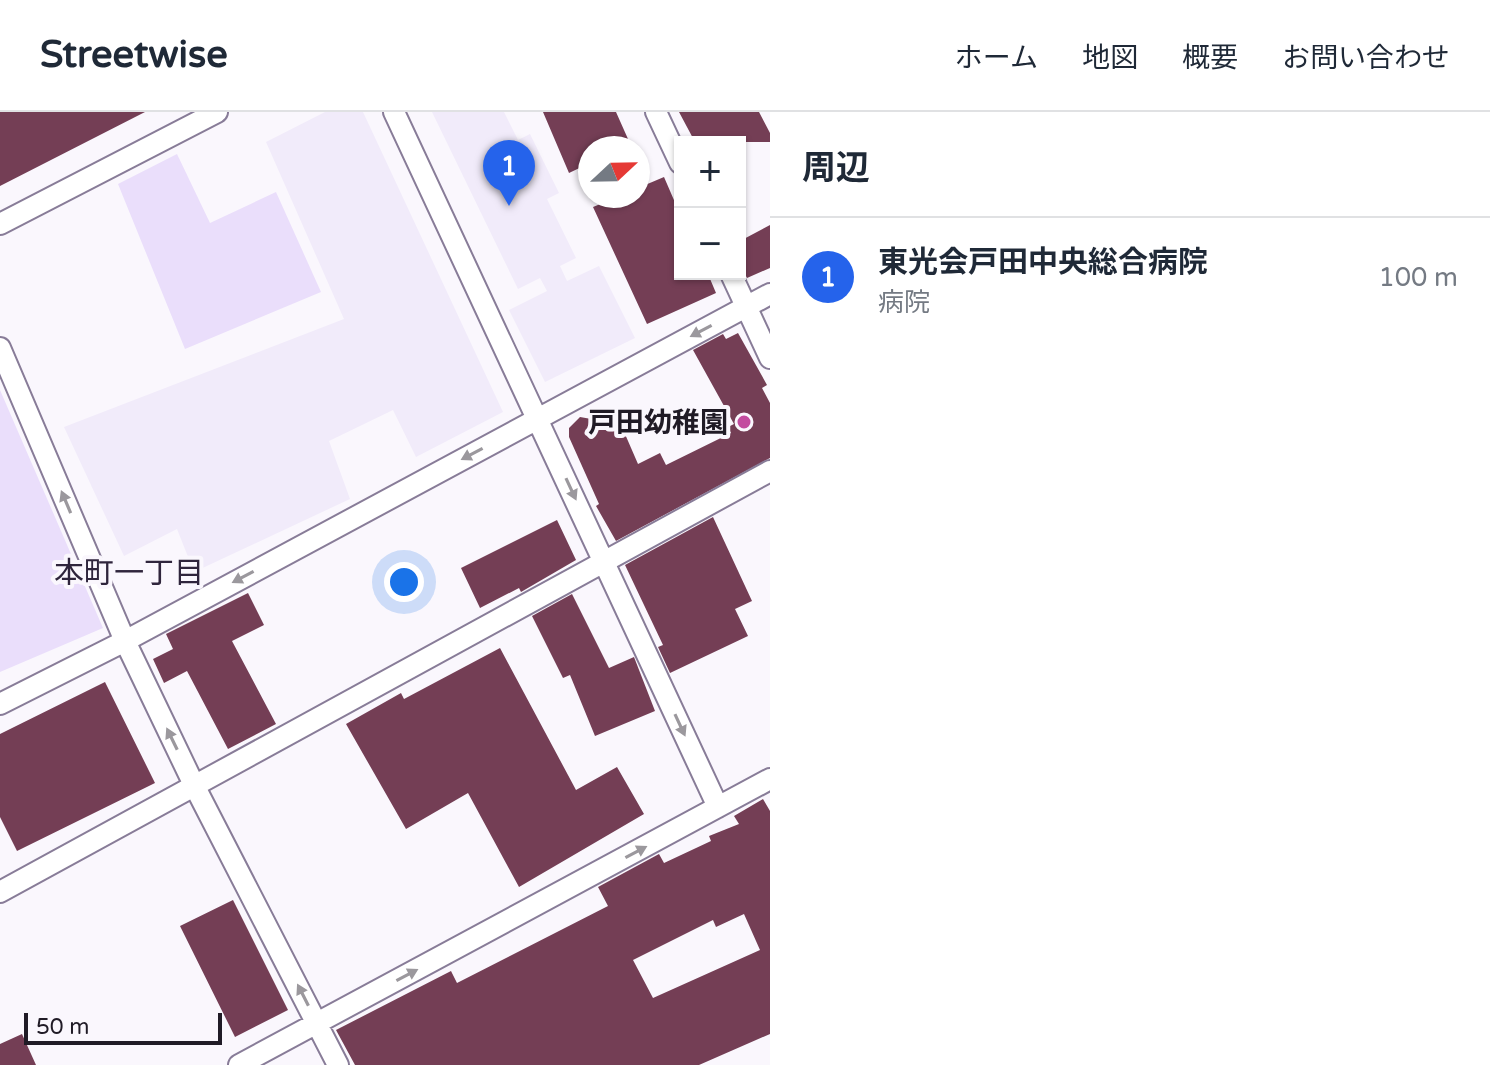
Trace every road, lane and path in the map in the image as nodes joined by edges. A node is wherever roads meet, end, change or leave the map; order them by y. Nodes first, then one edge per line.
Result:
1 (217, 112) edge
2 (394, 112) edge
3 (656, 112) edge
4 (674, 150) edge
5 (0, 224) edge
6 (734, 280) edge
7 (770, 294) edge
8 (746, 307) junction
9 (0, 348) edge
10 (770, 358) edge
11 (538, 419) junction
12 (770, 471) edge
13 (604, 561) junction
14 (125, 641) junction
15 (0, 704) edge
16 (770, 779) edge
17 (195, 787) junction
18 (718, 807) junction
19 (0, 892) edge
20 (318, 1023) junction
21 (239, 1065) edge
22 (338, 1065) edge

1 - 5 street
2 - 11 street
3 - 4 street
6 - 8 street
7 - 8 street
8 - 10 street
8 -> 11 street
14 -> 9 street
11 -> 13 street
11 -> 14 street
12 - 13 street
13 - 17 street
13 -> 18 street
14 - 15 street
17 -> 14 street
16 - 18 street
17 - 19 street
20 -> 17 street
20 -> 18 street
20 - 21 street
20 - 22 street

